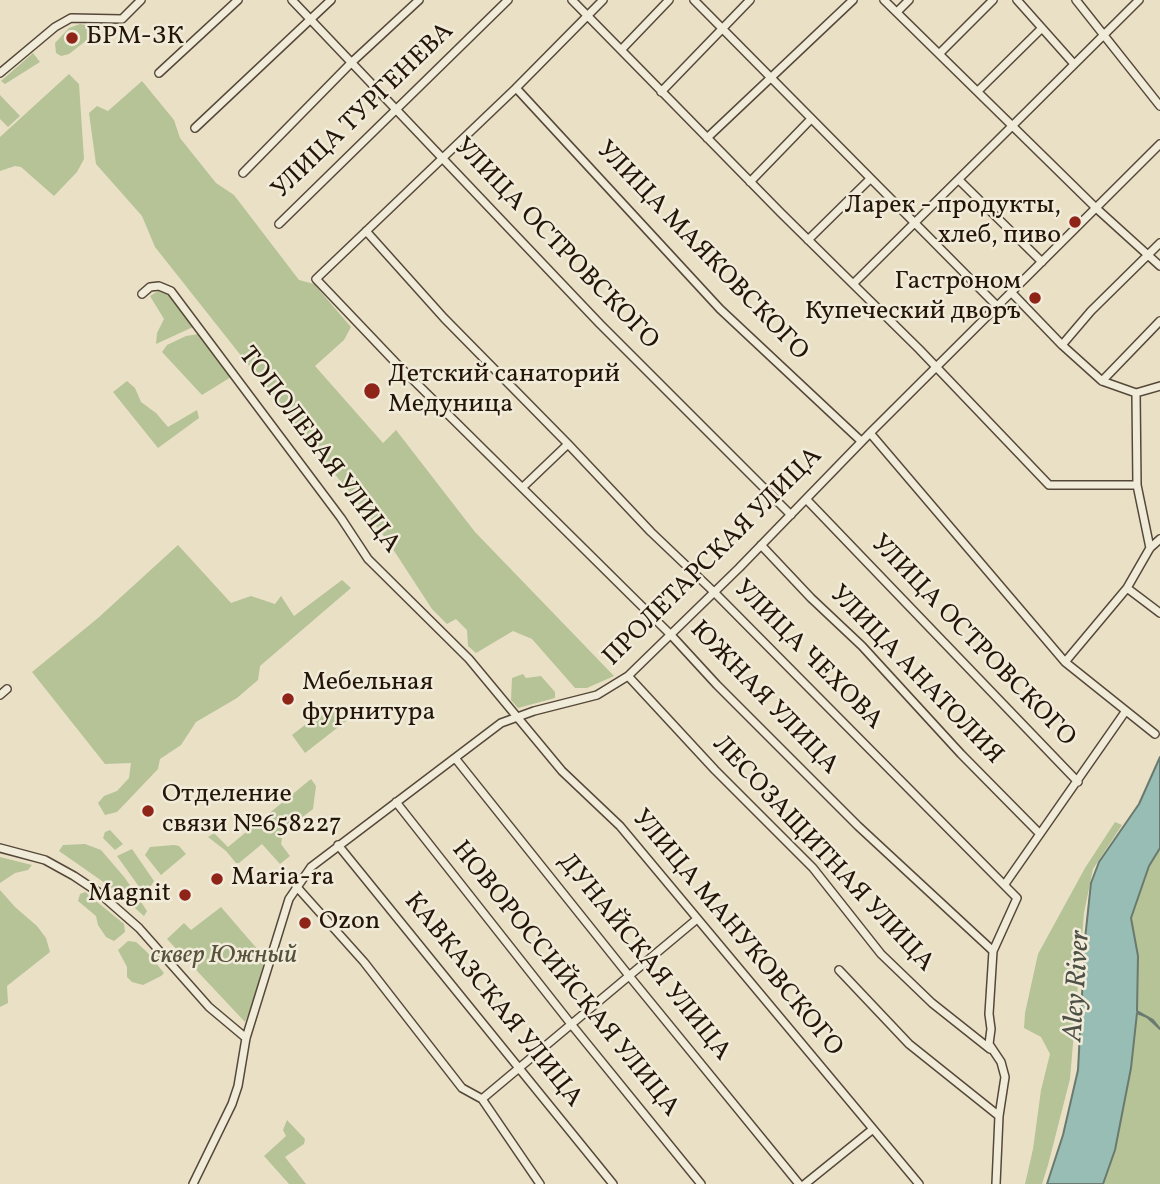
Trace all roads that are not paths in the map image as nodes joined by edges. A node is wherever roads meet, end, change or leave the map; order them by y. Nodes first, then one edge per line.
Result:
1 (141, 0) edge
2 (239, 0) edge
3 (292, 0) edge
4 (331, 0) edge
5 (419, 0) edge
6 (508, 0) edge
7 (572, 0) edge
8 (603, 0) edge
9 (668, 0) edge
10 (694, 0) edge
11 (750, 0) edge
12 (853, 0) edge
13 (884, 0) edge
14 (909, 0) edge
15 (993, 0) edge
16 (1017, 0) edge
17 (1076, 0) edge
18 (1139, 0) edge
19 (897, 12) junction
20 (587, 16) junction
21 (311, 19) junction
22 (1042, 28) junction
23 (722, 29) junction
24 (1103, 34) junction
25 (621, 50) junction
26 (939, 54) junction
27 (352, 62) junction
28 (1074, 64) junction
29 (0, 73) edge
30 (159, 73) dead end
31 (770, 78) junction
32 (516, 88) junction
33 (978, 91) junction
34 (661, 92) junction
35 (1160, 106) edge
36 (398, 109) junction
37 (811, 119) junction
38 (1013, 126) junction
39 (195, 128) dead end
40 (707, 138) junction
41 (1160, 144) edge
42 (442, 157) junction
43 (243, 173) dead end
44 (870, 179) junction
45 (959, 180) junction
46 (750, 182) junction
47 (1096, 208) junction
48 (915, 223) junction
49 (279, 224) dead end
50 (366, 231) junction
51 (807, 240) junction
52 (1160, 243) edge
53 (1149, 254) junction
54 (1042, 261) junction
55 (1160, 266) edge
56 (853, 284) junction
57 (1011, 292) junction
58 (142, 294) dead end
59 (997, 306) junction
60 (1160, 321) edge
61 (1062, 345) junction
62 (935, 367) junction
63 (1102, 381) junction
64 (1160, 386) edge
65 (1136, 393) junction
66 (870, 433) junction
67 (861, 442) junction
68 (568, 444) junction
69 (1137, 485) junction
70 (523, 487) junction
71 (807, 500) junction
72 (791, 515) junction
73 (1160, 539) edge
74 (761, 545) junction
75 (1150, 548) junction
76 (1126, 587) junction
77 (715, 592) junction
78 (1160, 613) edge
79 (671, 635) junction
80 (1065, 662) junction
81 (628, 676) junction
82 (7, 689) dead end
83 (0, 695) edge
84 (1125, 712) junction
85 (517, 716) junction
86 (1154, 734) dead end
87 (455, 758) junction
88 (1078, 782) junction
89 (396, 802) junction
90 (1040, 834) junction
91 (338, 845) junction
92 (0, 848) edge
93 (1005, 884) junction
94 (296, 886) junction
95 (697, 919) junction
96 (993, 951) junction
97 (839, 970) dead end
98 (630, 977) junction
99 (571, 1024) junction
100 (246, 1038) junction
101 (994, 1052) junction
102 (520, 1068) junction
103 (482, 1099) junction
104 (999, 1116) junction
105 (873, 1129) junction
106 (193, 1184) edge
107 (540, 1184) edge
108 (613, 1184) edge
109 (701, 1184) edge
110 (799, 1184) edge
111 (805, 1184) edge
112 (919, 1184) edge
113 (996, 1184) edge

1 - 29 street
2 - 30 street
3 - 21 street, УЛИЦА ОСТРОВСКОГО
4 - 21 street
5 - 27 street
6 - 36 street, УЛИЦА ТУРГЕНЕВА
7 - 20 street
8 - 20 street
9 - 25 street
10 - 23 street
11 - 23 street
12 - 31 street
13 - 19 street
14 - 19 street
15 - 26 street
16 - 22 street
17 - 24 street
18 - 24 street
19 - 26 street
20 - 25 street
20 - 32 street
21 - 27 street, УЛИЦА ОСТРОВСКОГО
21 - 39 street
22 - 28 street
22 - 33 street
23 - 31 street
23 - 34 street
24 - 28 street
24 - 35 street
25 - 34 street
26 - 33 street
27 - 36 street, УЛИЦА ОСТРОВСКОГО
27 - 43 street
28 - 38 street
31 - 37 street
31 - 40 street
32 - 42 street
32 - 67 street, УЛИЦА МАЯКОВСКОГО
33 - 38 street
34 - 40 street
36 - 42 street, УЛИЦА ОСТРОВСКОГО
36 - 49 street, УЛИЦА ТУРГЕНЕВА
37 - 44 street
37 - 46 street
38 - 45 street
38 - 47 street
40 - 46 street
41 - 47 street, ПРОЛЕТАРСКАЯ УЛИЦА
42 - 50 street
42 - 72 street, УЛИЦА ОСТРОВСКОГО
44 - 48 street
44 - 51 street
45 - 48 street
45 - 54 street
46 - 51 street
47 - 53 street
47 - 54 street, ПРОЛЕТАРСКАЯ УЛИЦА
48 - 56 street
48 - 59 street
50 - 68 street, УЛИЦА ЧЕХОВА
50 - 70 street, ЮЖНАЯ УЛИЦА
51 - 56 street
52 - 53 street
53 - 55 street
53 - 61 street
54 - 57 street, ПРОЛЕТАРСКАЯ УЛИЦА
56 - 62 street
57 - 59 street, ПРОЛЕТАРСКАЯ УЛИЦА
57 - 61 street
58 - 85 street, ТОПОЛЕВАЯ УЛИЦА
59 - 62 street, ПРОЛЕТАРСКАЯ УЛИЦА
60 - 63 street
61 - 63 street
62 - 66 street, ПРОЛЕТАРСКАЯ УЛИЦА
62 - 69 street
63 - 65 street
64 - 65 street
65 - 69 street
66 - 67 street, ПРОЛЕТАРСКАЯ УЛИЦА
66 - 80 street
67 - 71 street, ПРОЛЕТАРСКАЯ УЛИЦА
68 - 70 street
68 - 77 street, УЛИЦА ЧЕХОВА
69 - 75 street
70 - 79 street, ЮЖНАЯ УЛИЦА
71 - 72 street, ПРОЛЕТАРСКАЯ УЛИЦА
71 - 88 street, УЛИЦА ОСТРОВСКОГО
72 - 74 street, ПРОЛЕТАРСКАЯ УЛИЦА
73 - 75 street
74 - 77 street, ПРОЛЕТАРСКАЯ УЛИЦА
74 - 90 street, УЛИЦА АНАТОЛИЯ
75 - 76 street
76 - 78 street
76 - 80 street
77 - 79 street, ПРОЛЕТАРСКАЯ УЛИЦА
77 - 93 street, УЛИЦА ЧЕХОВА
79 - 81 street, ПРОЛЕТАРСКАЯ УЛИЦА
79 - 96 street, ЮЖНАЯ УЛИЦА
80 - 84 street
81 - 85 street, ПРОЛЕТАРСКАЯ УЛИЦА
81 - 101 street, ЛЕСОЗАЩИТНАЯ УЛИЦА
82 - 83 street
84 - 86 street
84 - 88 street
85 - 87 street, ПРОЛЕТАРСКАЯ УЛИЦА
85 - 95 street, УЛИЦА МАНУКОВСКОГО
87 - 89 street, ПРОЛЕТАРСКАЯ УЛИЦА
87 - 98 street, ДУНАЙСКАЯ УЛИЦА
88 - 90 street
89 - 91 street, ПРОЛЕТАРСКАЯ УЛИЦА
89 - 99 street, НОВОРОССИЙСКАЯ УЛИЦА
90 - 93 street
91 - 94 street, ПРОЛЕТАРСКАЯ УЛИЦА
91 - 102 street, КАВКАЗСКАЯ УЛИЦА
92 - 100 street
93 - 96 street, УЛИЦА ЧЕХОВА
94 - 100 street, ПРОЛЕТАРСКАЯ УЛИЦА
94 - 103 street
95 - 98 street
95 - 105 street, УЛИЦА МАНУКОВСКОГО
96 - 101 street
97 - 104 street
98 - 99 street
98 - 110 street, ДУНАЙСКАЯ УЛИЦА
99 - 102 street
99 - 109 street, НОВОРОССИЙСКАЯ УЛИЦА
100 - 106 street, ПРОЛЕТАРСКАЯ УЛИЦА
101 - 104 street
102 - 103 street
102 - 108 street, КАВКАЗСКАЯ УЛИЦА
103 - 107 street
104 - 113 street
105 - 111 street
105 - 112 street, УЛИЦА МАНУКОВСКОГО

